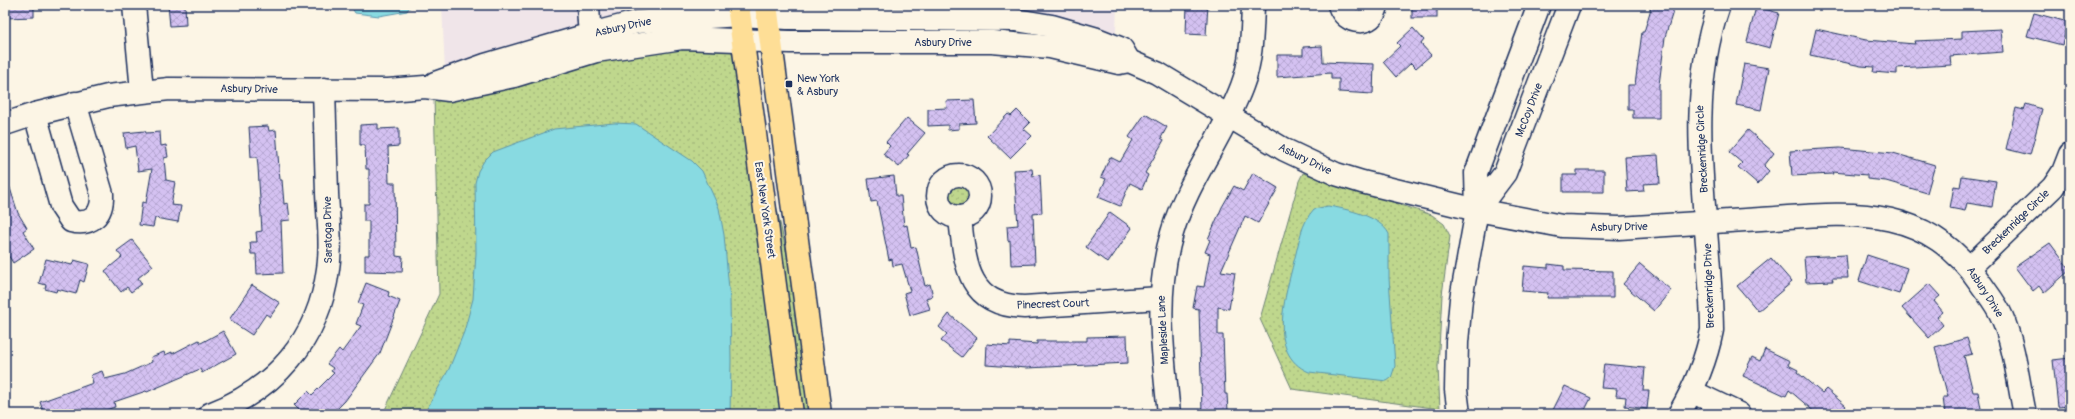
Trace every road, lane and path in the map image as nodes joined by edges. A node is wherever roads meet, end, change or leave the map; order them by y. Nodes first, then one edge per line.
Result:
1 (134, 5) edge
2 (588, 5) edge
3 (1253, 5) edge
4 (1339, 5) edge
5 (1377, 5) edge
6 (1539, 5) edge
7 (1569, 5) edge
8 (1719, 5) edge
9 (739, 10) edge
10 (767, 11) edge
11 (743, 40) junction
12 (770, 41) junction
13 (593, 42) junction
14 (1129, 61) junction
15 (324, 89) junction
16 (142, 91) junction
17 (75, 104) junction
18 (35, 114) junction
19 (1229, 116) junction
20 (5, 124) edge
21 (2070, 154) edge
22 (1477, 210) junction
23 (960, 218) dead end
24 (1706, 223) junction
25 (1970, 267) junction
26 (1160, 298) junction
27 (1692, 392) junction
28 (210, 414) edge
29 (792, 414) edge
30 (820, 414) edge
31 (1169, 414) edge
32 (1459, 414) edge
33 (1679, 414) edge
34 (1739, 414) edge
35 (2024, 414) edge

1 - 16 street
2 - 13 street
3 - 19 street, Mapleside Lane
4 - 5 street
6 - 22 street, McCoy Drive
7 - 22 street, McCoy Drive
8 - 24 street, Breckenridge Circle
9 - 10 street, Asbury Drive
9 - 11 main road, East New York Street
9 - 13 street, Asbury Drive
10 - 12 main road
10 - 14 street, Asbury Drive
11 - 12 street, Asbury Drive
11 - 13 street, Asbury Drive
11 - 29 main road, East New York Street
12 - 14 street, Asbury Drive
12 - 30 main road
13 - 15 street, Asbury Drive
14 - 19 street, Asbury Drive
15 - 16 street, Asbury Drive
15 - 28 street, Saratoga Drive
16 - 17 street, Asbury Drive
17 - 18 street, Asbury Drive
17 - 18 street
18 - 20 street, Asbury Drive
19 - 22 street, Asbury Drive
19 - 26 street, Mapleside Lane
21 - 25 street, Breckenridge Circle
22 - 24 street, Asbury Drive
22 - 32 street, McCoy Drive
23 - 26 street, Pinecrest Court
24 - 25 street, Asbury Drive
24 - 27 street, Breckenridge Drive
25 - 35 street, Asbury Drive
26 - 31 street, Mapleside Lane
27 - 33 street, Breckenridge Drive
27 - 34 street

